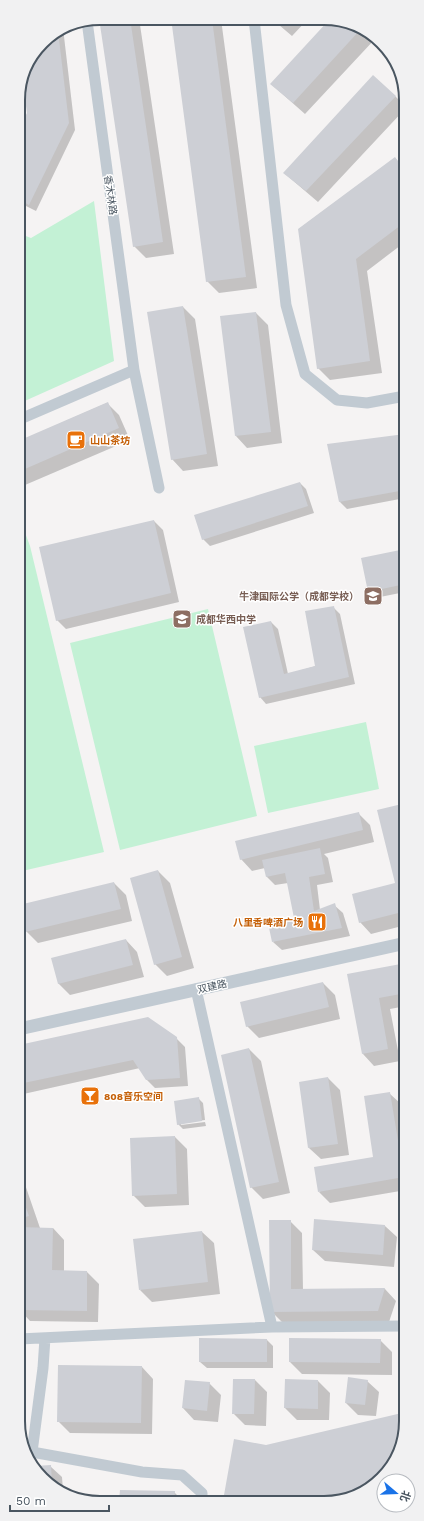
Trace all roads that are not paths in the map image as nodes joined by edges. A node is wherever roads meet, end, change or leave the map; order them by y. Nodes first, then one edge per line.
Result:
1 (255, 25) edge
2 (88, 26) edge
3 (134, 370) junction
4 (399, 397) edge
5 (25, 417) edge
6 (159, 488) dead end
7 (399, 945) edge
8 (196, 990) junction
9 (25, 1028) edge
10 (399, 1326) edge
11 (272, 1327) junction
12 (45, 1338) junction
13 (25, 1339) edge
14 (31, 1451) edge
15 (33, 1454) edge
16 (202, 1496) edge

1 - 4 street
2 - 3 street, 香木林路
3 - 5 street
3 - 6 street, 香木林路
7 - 8 street, 双建路
8 - 9 street, 双建路
8 - 11 street
10 - 11 street
11 - 12 street
12 - 13 street
12 - 14 street
15 - 16 street

